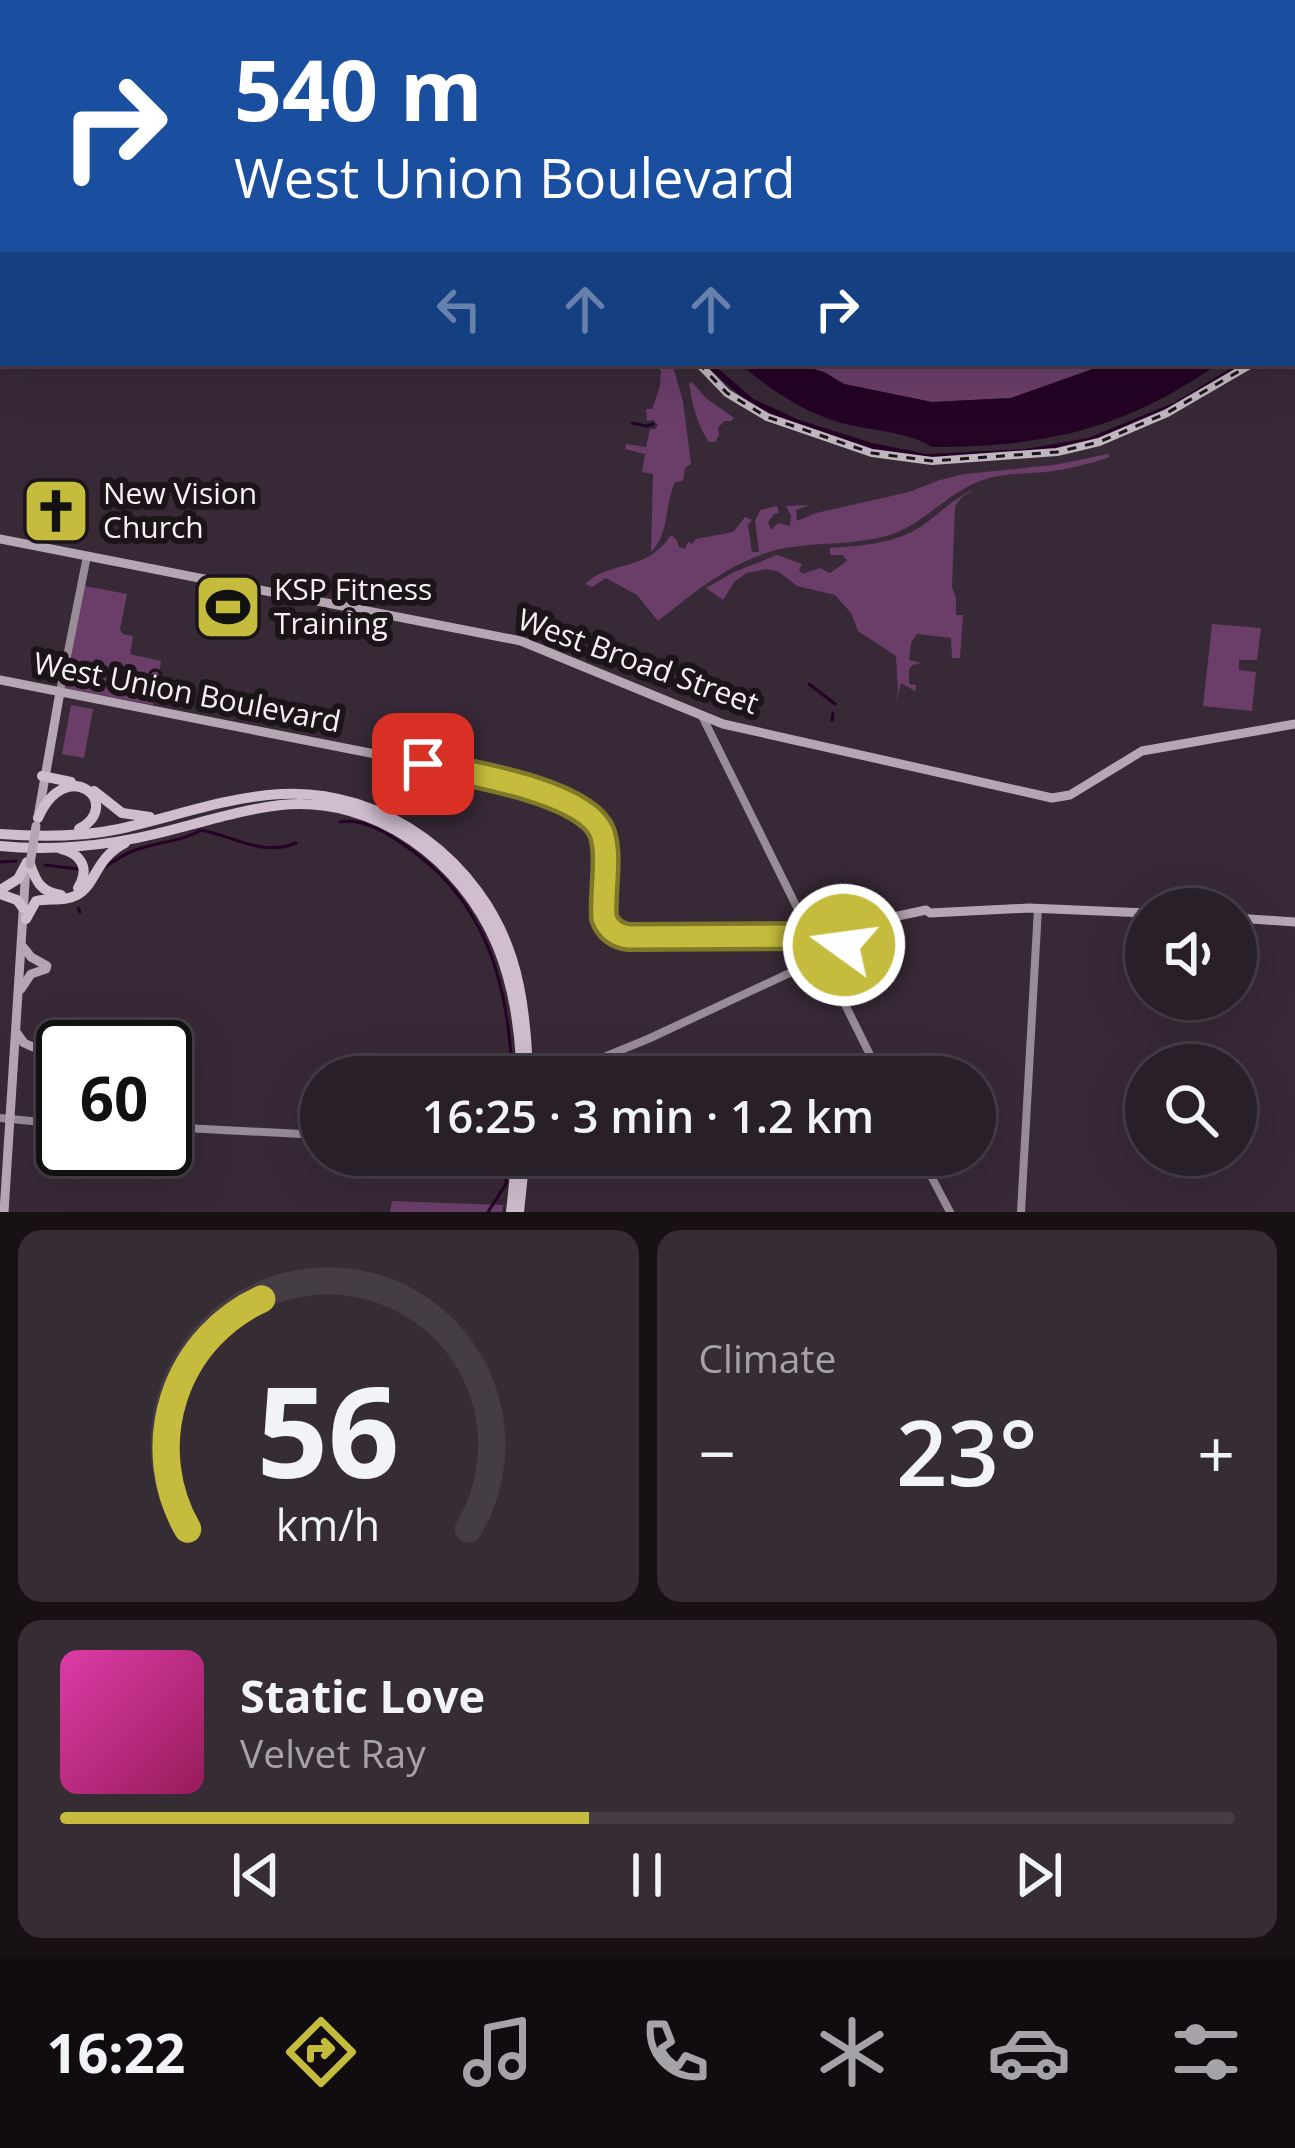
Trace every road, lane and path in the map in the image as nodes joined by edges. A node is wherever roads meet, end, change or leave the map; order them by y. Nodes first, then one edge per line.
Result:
1 (0, 539) edge
2 (87, 556) junction
3 (0, 680) edge
4 (60, 692) junction
5 (702, 716) junction
6 (1295, 724) edge
7 (44, 778) junction
8 (75, 786) junction
9 (201, 809) junction
10 (35, 823) junction
11 (0, 834) edge
12 (152, 835) junction
13 (19, 841) junction
14 (0, 846) edge
15 (29, 863) junction
16 (0, 892) edge
17 (1039, 908) junction
18 (1125, 912) edge
19 (25, 914) junction
20 (1257, 919) edge
21 (804, 920) junction
22 (1295, 922) edge
23 (796, 935) junction
24 (812, 936) junction
25 (23, 942) junction
26 (853, 945) junction
27 (825, 958) junction
28 (19, 994) junction
29 (16, 1032) junction
30 (33, 1047) dead end
31 (522, 1056) edge
32 (527, 1056) edge
33 (608, 1056) edge
34 (874, 1056) edge
35 (5, 1117) edge
36 (36, 1120) edge
37 (192, 1128) edge
38 (300, 1134) edge
39 (519, 1176) edge
40 (934, 1176) edge
41 (4, 1212) edge
42 (515, 1212) edge
43 (952, 1212) edge
44 (1021, 1212) edge

1 - 2 main road, West Broad Street
2 - 4 street
2 - 5 main road, West Broad Street
3 - 4 main road, West Union Boulevard
4 - 7 main road
4 - 23 main road, West Union Boulevard
5 - 6 main road, West Broad Street
5 - 21 street
7 - 8 highway
7 - 9 highway
7 - 10 main road
8 - 10 highway
8 - 13 highway
9 - 13 highway
9 - 32 highway
10 - 15 main road, bridge
11 - 13 highway
12 - 13 highway
12 - 19 highway
12 - 31 highway
13 - 14 highway
13 - 15 highway
15 - 16 highway
15 - 19 main road
16 - 19 highway
17 - 18 main road
17 - 26 main road
17 - 44 street
19 - 25 main road
20 - 22 main road
21 - 23 street
21 - 24 street
23 - 24 main road, West Union Boulevard
24 - 26 main road, West Union Boulevard
24 - 27 street
25 - 28 main road
25 - 28 main road
26 - 27 street
27 - 33 street
27 - 34 street
28 - 29 main road
29 - 30 main road
29 - 35 main road
35 - 36 street
35 - 41 main road
37 - 38 street
39 - 42 highway
40 - 43 street

